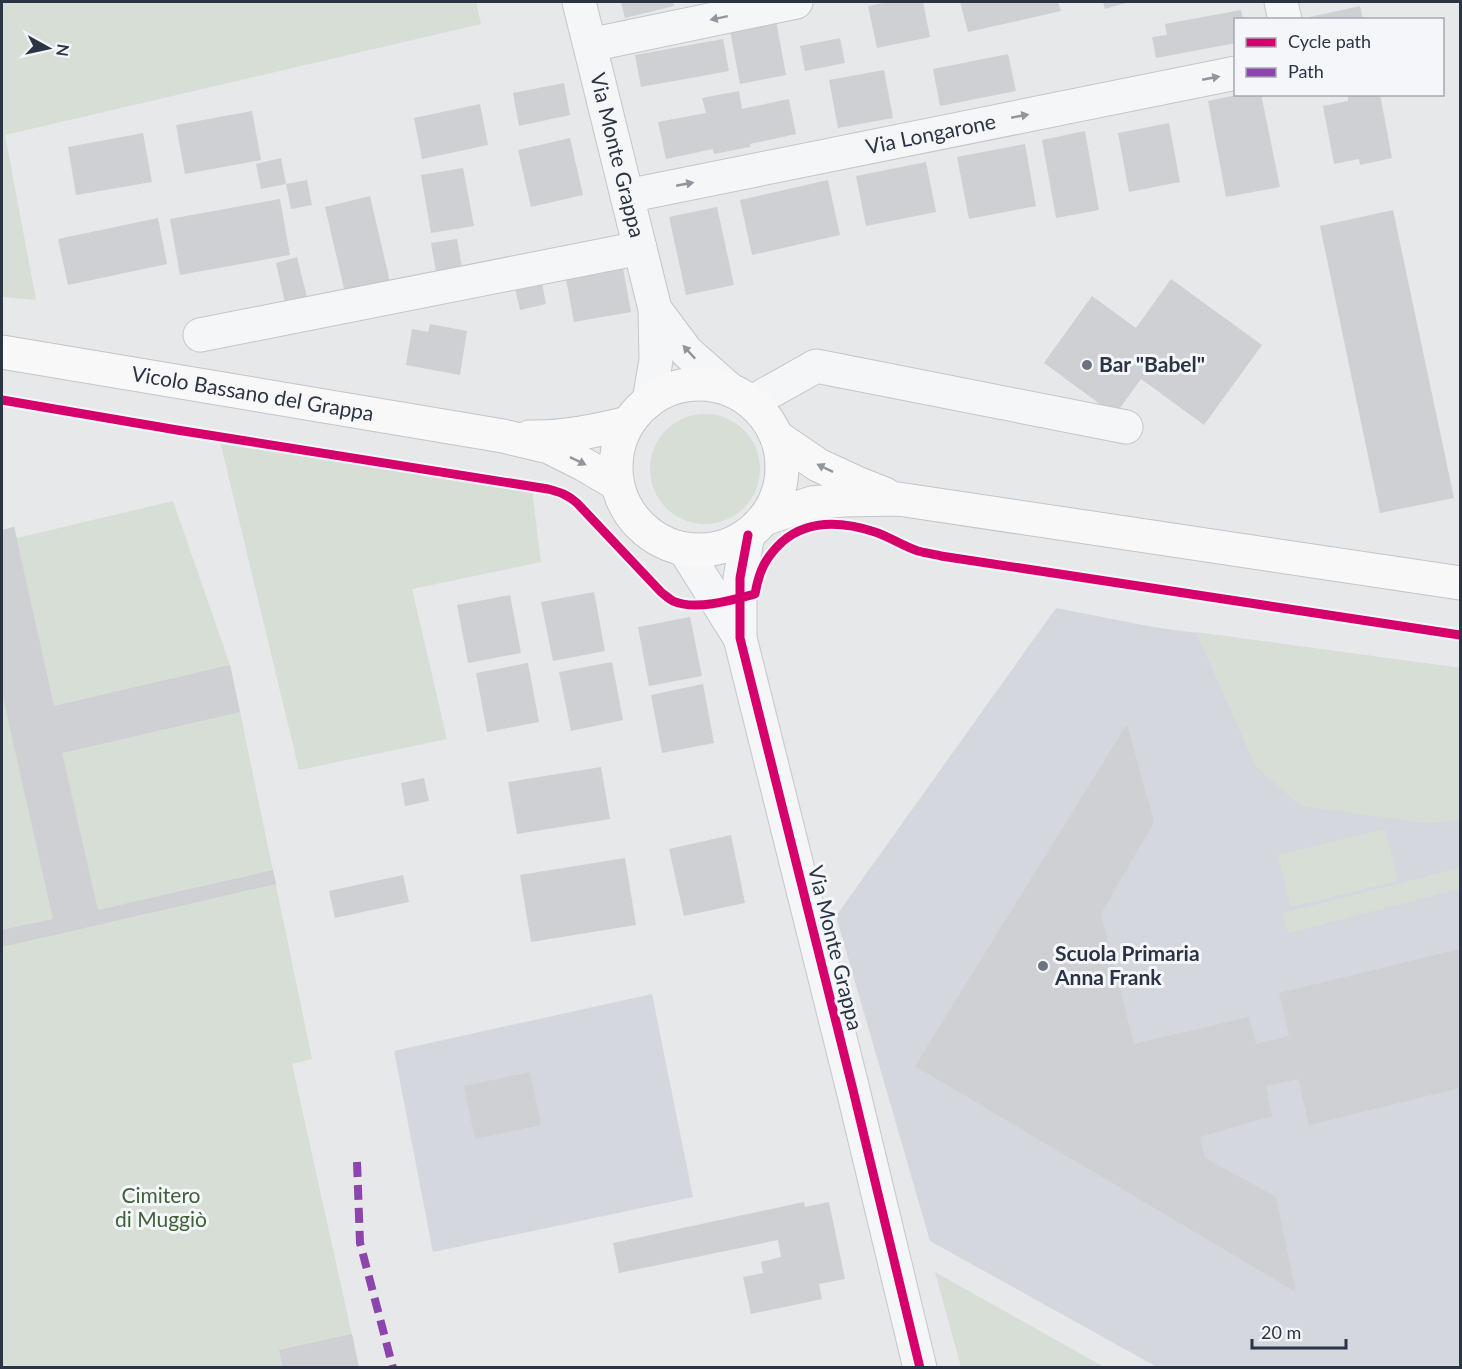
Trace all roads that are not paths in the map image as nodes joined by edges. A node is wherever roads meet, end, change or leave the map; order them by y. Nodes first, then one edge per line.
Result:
1 (579, 2) edge
2 (796, 2) edge
3 (1281, 2) edge
4 (1285, 18) edge
5 (590, 45) junction
6 (1234, 73) edge
7 (627, 196) junction
8 (640, 248) junction
9 (655, 309) junction
10 (200, 335) dead end
11 (2, 352) edge
12 (741, 396) junction
13 (638, 412) junction
14 (1126, 427) dead end
15 (502, 436) junction
16 (777, 437) junction
17 (618, 484) junction
18 (898, 499) junction
19 (756, 527) junction
20 (684, 549) junction
21 (1461, 583) edge
22 (740, 638) junction
23 (920, 1368) edge

1 - 5 street, Via Monte Grappa
2 -> 5 street
3 - 4 street
5 - 7 street, Via Monte Grappa
7 -> 6 street, Via Longarone
7 - 8 street, Via Monte Grappa
8 - 9 street, Via Monte Grappa
8 - 10 street
12 -> 9 street, Via Monte Grappa
9 - 13 street, Via Monte Grappa
11 - 15 main road, Vicolo Bassano del Grappa
12 - 13 main road
12 - 14 street
12 - 16 main road
13 - 15 main road
13 - 17 main road
15 -> 17 main road
18 -> 16 main road
16 - 19 main road
17 - 20 main road
18 - 19 main road
18 - 21 main road
19 - 20 main road
19 - 22 street, Via Monte Grappa
20 - 22 street, Via Monte Grappa
22 - 23 street, Via Monte Grappa

